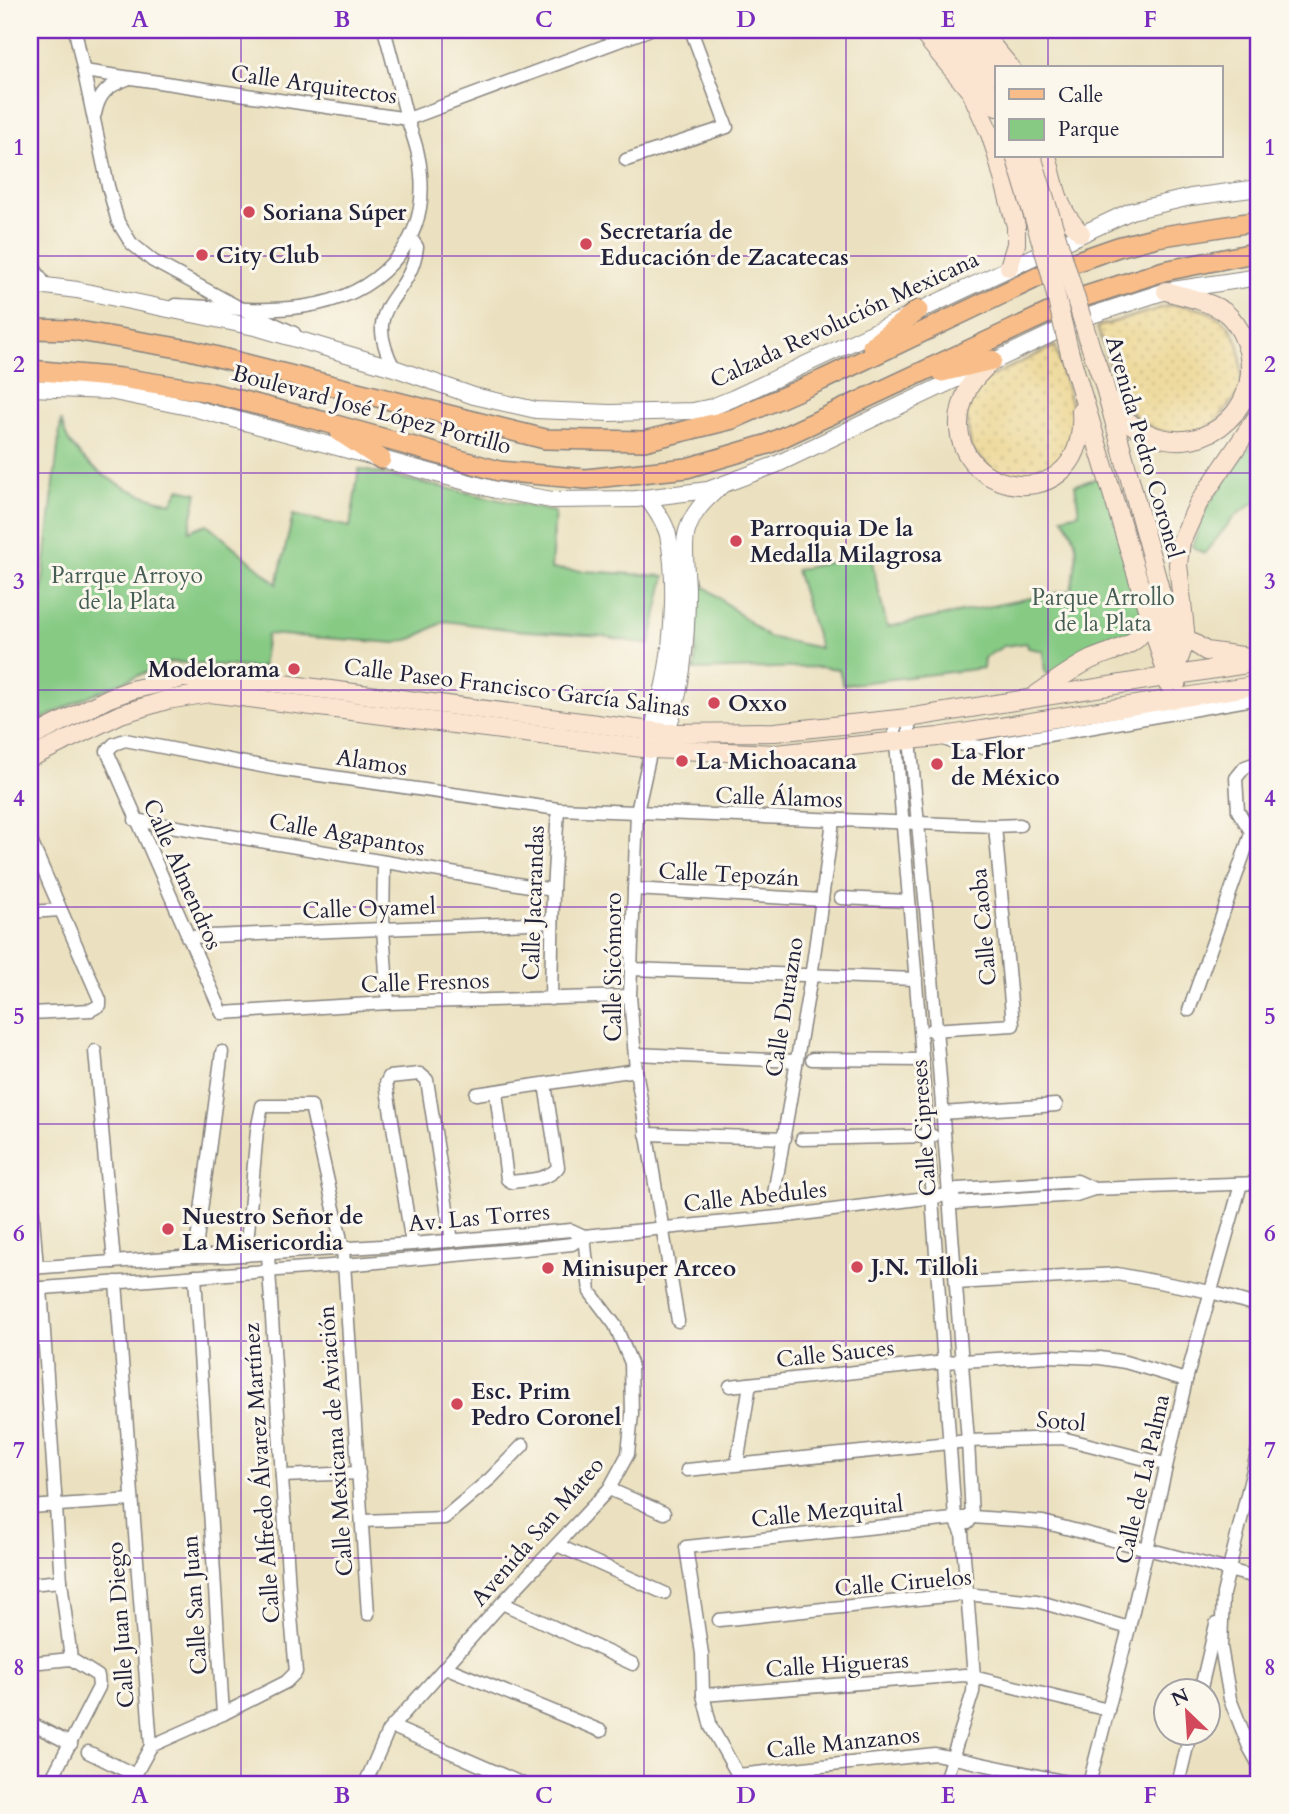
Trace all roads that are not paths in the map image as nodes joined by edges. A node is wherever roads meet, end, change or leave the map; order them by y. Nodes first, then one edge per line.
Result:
1 (75, 30) edge
2 (384, 30) edge
3 (648, 30) edge
4 (691, 30) edge
5 (920, 30) edge
6 (934, 30) edge
7 (958, 30) edge
8 (979, 30) edge
9 (991, 30) edge
10 (999, 51) junction
11 (1010, 66) edge
12 (84, 71) junction
13 (995, 73) edge
14 (131, 78) junction
15 (995, 104) edge
16 (94, 118) junction
17 (408, 119) junction
18 (995, 149) edge
19 (998, 158) edge
20 (1015, 158) edge
21 (1033, 158) edge
22 (1048, 158) edge
23 (626, 160) dead end
24 (1259, 188) edge
25 (1065, 216) junction
26 (1259, 221) edge
27 (1017, 232) junction
28 (1081, 233) junction
29 (411, 238) junction
30 (1259, 251) edge
31 (30, 262) edge
32 (1075, 262) dead end
33 (1009, 267) junction
34 (1042, 275) dead end
35 (1259, 277) edge
36 (38, 287) edge
37 (1166, 290) junction
38 (1083, 298) dead end
39 (143, 303) junction
40 (240, 308) junction
41 (918, 310) junction
42 (1048, 313) dead end
43 (30, 328) edge
44 (313, 343) junction
45 (992, 360) junction
46 (394, 368) junction
47 (30, 370) edge
48 (822, 380) junction
49 (900, 382) junction
50 (1104, 384) junction
51 (1080, 386) junction
52 (30, 388) edge
53 (1259, 414) edge
54 (325, 422) junction
55 (381, 459) junction
56 (721, 486) junction
57 (647, 498) junction
58 (1149, 610) junction
59 (1171, 624) junction
60 (1186, 640) junction
61 (676, 647) junction
62 (1259, 660) edge
63 (1176, 667) junction
64 (1259, 685) edge
65 (1201, 695) junction
66 (1031, 697) junction
67 (1259, 698) edge
68 (901, 718) junction
69 (1018, 723) junction
70 (938, 737) junction
71 (30, 738) edge
72 (657, 738) junction
73 (903, 741) junction
74 (107, 751) joint
75 (30, 758) edge
76 (1259, 762) edge
77 (558, 809) junction
78 (1259, 811) edge
79 (637, 812) junction
80 (135, 820) junction
81 (833, 821) junction
82 (904, 822) junction
83 (919, 823) junction
84 (1020, 825) dead end
85 (995, 826) junction
86 (1252, 833) junction
87 (30, 839) edge
88 (384, 862) junction
89 (634, 889) junction
90 (553, 890) junction
91 (841, 898) dead end
92 (822, 900) junction
93 (908, 901) junction
94 (60, 910) junction
95 (30, 912) edge
96 (552, 922) junction
97 (383, 928) junction
98 (187, 937) junction
99 (631, 969) junction
100 (810, 976) junction
101 (916, 979) junction
102 (630, 996) junction
103 (551, 999) junction
104 (388, 1003) junction
105 (1189, 1010) dead end
106 (30, 1013) edge
107 (222, 1013) joint
108 (937, 1030) junction
109 (920, 1031) junction
110 (95, 1051) dead end
111 (222, 1052) dead end
112 (635, 1054) junction
113 (812, 1059) dead end
114 (922, 1060) junction
115 (796, 1061) junction
116 (636, 1070) junction
117 (545, 1084) junction
118 (496, 1092) junction
119 (476, 1094) dead end
120 (1056, 1105) dead end
121 (942, 1113) junction
122 (646, 1134) junction
123 (926, 1136) junction
124 (944, 1136) junction
125 (785, 1138) junction
126 (802, 1139) dead end
127 (30, 1179) edge
128 (1259, 1183) edge
129 (1241, 1184) junction
130 (948, 1195) junction
131 (931, 1197) junction
132 (773, 1200) dead end
133 (661, 1227) junction
134 (584, 1236) junction
135 (452, 1241) junction
136 (412, 1244) junction
137 (342, 1249) junction
138 (268, 1254) junction
139 (247, 1255) junction
140 (195, 1256) junction
141 (150, 1259) junction
142 (114, 1262) junction
143 (74, 1265) junction
144 (344, 1265) junction
145 (33, 1268) edge
146 (268, 1271) junction
147 (195, 1276) junction
148 (152, 1280) junction
149 (116, 1282) junction
150 (956, 1283) junction
151 (75, 1285) junction
152 (35, 1288) edge
153 (1211, 1292) junction
154 (1259, 1306) edge
155 (678, 1321) dead end
156 (962, 1361) junction
157 (945, 1362) junction
158 (1186, 1380) junction
159 (750, 1384) junction
160 (730, 1386) dead end
161 (968, 1441) junction
162 (950, 1443) junction
163 (523, 1445) dead end
164 (1259, 1445) edge
165 (737, 1464) junction
166 (1165, 1464) junction
167 (687, 1470) dead end
168 (359, 1473) junction
169 (282, 1476) junction
170 (609, 1489) junction
171 (132, 1500) junction
172 (56, 1505) junction
173 (30, 1507) edge
174 (664, 1513) dead end
175 (972, 1517) junction
176 (955, 1518) junction
177 (362, 1521) junction
178 (962, 1532) junction
179 (557, 1545) junction
180 (1147, 1548) junction
181 (1229, 1570) junction
182 (1259, 1578) edge
183 (61, 1581) junction
184 (30, 1584) edge
185 (664, 1593) dead end
186 (965, 1594) junction
187 (1223, 1594) junction
188 (502, 1603) junction
189 (368, 1614) dead end
190 (719, 1620) dead end
191 (1129, 1628) junction
192 (71, 1659) junction
193 (30, 1663) edge
194 (633, 1664) dead end
195 (445, 1667) junction
196 (974, 1677) junction
197 (1203, 1678) edge
198 (703, 1695) junction
199 (1108, 1710) junction
200 (223, 1714) junction
201 (30, 1723) edge
202 (393, 1727) junction
203 (601, 1731) dead end
204 (71, 1744) junction
205 (151, 1746) junction
206 (1187, 1748) edge
207 (88, 1752) dead end
208 (952, 1758) junction
209 (1259, 1765) edge
210 (132, 1780) edge
211 (49, 1784) edge
212 (365, 1784) edge
213 (523, 1784) edge
214 (944, 1784) edge
215 (1076, 1784) edge
216 (1089, 1784) edge
217 (1178, 1784) edge

1 - 12 street
2 - 17 street
3 - 17 street, Calle Arquitectos
4 - 23 street
5 - 18 main road
6 - 15 main road
7 - 13 main road
8 - 10 main road
9 - 10 street
10 - 11 main road
12 - 14 street, Calle Arquitectos
12 - 16 street
14 - 16 street
14 - 17 street, Calle Arquitectos
16 - 40 street
17 - 29 street
19 - 27 main road
20 - 51 main road, Avenida Pedro Coronel, bridge
21 - 50 main road, Avenida Pedro Coronel, bridge
22 - 25 main road
24 - 28 street, Calzada Revolución Mexicana
25 - 27 main road
25 - 28 main road
26 - 32 main road
27 - 33 main road
28 - 33 street, Calzada Revolución Mexicana
29 - 40 street
29 - 46 street
30 - 38 main road
31 - 36 street
33 - 41 street, Calzada Revolución Mexicana
34 - 48 main road, Boulevard José López Portillo
35 - 37 street
36 - 39 street, Calzada Revolución Mexicana
37 - 45 street
37 - 50 main road
39 - 40 street
39 - 44 street, Calzada Revolución Mexicana
40 - 44 street
41 - 46 street, Calzada Revolución Mexicana
41 - 48 main road
42 - 49 main road, Boulevard José López Portillo
43 - 48 main road, Boulevard José López Portillo
44 - 46 street, Calzada Revolución Mexicana
45 - 49 main road
45 - 51 main road
45 - 56 street
47 - 54 main road, Boulevard José López Portillo
49 - 54 main road, Boulevard José López Portillo
50 - 59 main road, Avenida Pedro Coronel
51 - 58 main road, Avenida Pedro Coronel
52 - 55 street
53 - 60 main road
54 - 55 main road
55 - 57 street
56 - 57 street
56 - 61 street
57 - 61 street
58 - 63 main road, Avenida Pedro Coronel
58 - 66 main road
59 - 60 main road
59 - 63 main road, Avenida Pedro Coronel
60 - 62 main road
60 - 63 main road
61 - 72 street
62 - 63 main road, Calle Paseo Francisco García Salinas
63 - 65 main road
63 - 66 main road, Calle Paseo Francisco García Salinas
63 - 69 main road
64 - 65 main road, Calle Paseo Francisco García Salinas
65 - 69 main road, Calle Paseo Francisco García Salinas
66 - 68 main road, Calle Paseo Francisco García Salinas
67 - 70 street
68 - 72 main road, Calle Paseo Francisco García Salinas
68 - 73 street, Calle Cipreses
69 - 70 main road, Calle Paseo Francisco García Salinas
70 - 73 main road, Calle Paseo Francisco García Salinas
71 - 72 main road, Calle Paseo Francisco García Salinas
72 - 73 main road, Calle Paseo Francisco García Salinas
72 - 75 main road, Calle Paseo Francisco García Salinas
72 - 79 street, Calle Sicómoro
73 - 82 street, Calle Cipreses
73 - 83 street, Calle Cipreses
74 - 77 street, Alamos
74 - 80 street, Calle Almendros
76 - 86 street
77 - 79 street, Alamos
77 - 90 street, Calle Jacarandas
78 - 86 street
79 - 81 street, Calle Álamos
79 - 89 street, Calle Sicómoro
80 - 88 street, Calle Agapantos
80 - 98 street, Calle Almendros
81 - 82 street, Calle Álamos
81 - 92 street, Calle Durazno
82 - 83 street, Calle Álamos
82 - 93 street, Calle Cipreses
83 - 85 street, Calle Álamos
83 - 108 street, Calle Cipreses
84 - 85 street, Calle Álamos
85 - 108 street, Calle Caoba
86 - 105 street
87 - 94 street
88 - 90 street, Calle Agapantos
88 - 97 street
89 - 92 street, Calle Tepozán
89 - 99 street, Calle Sicómoro
90 - 96 street, Calle Jacarandas
91 - 93 street
92 - 100 street, Calle Durazno
93 - 101 street, Calle Cipreses
94 - 95 street
94 - 106 street
96 - 97 street, Calle Oyamel
96 - 103 street, Calle Jacarandas
97 - 98 street, Calle Oyamel
97 - 104 street
98 - 107 street, Calle Almendros
99 - 100 street
99 - 102 street, Calle Sicómoro
100 - 101 street
100 - 115 street, Calle Durazno
101 - 109 street, Calle Cipreses
102 - 103 street, Calle Fresnos
102 - 112 street, Calle Sicómoro
103 - 104 street, Calle Fresnos
104 - 107 street, Calle Fresnos
108 - 109 street
108 - 121 street, Calle Cipreses
109 - 114 street, Calle Cipreses
110 - 142 street
111 - 140 street
112 - 115 street
112 - 116 street, Calle Sicómoro
113 - 114 street
114 - 123 street, Calle Cipreses
115 - 125 street, Calle Durazno
116 - 117 street
116 - 122 street, Calle Sicómoro
117 - 118 street
117 - 118 street
118 - 119 street
120 - 121 street
121 - 124 street, Calle Cipreses
122 - 125 street
122 - 133 street, Calle Sicómoro
123 - 124 street
123 - 126 street
123 - 131 street, Calle Cipreses
124 - 130 street, Calle Cipreses
125 - 132 street, Calle Durazno
127 - 145 street
128 - 129 street, Calle Abedules
129 - 130 street, Calle Abedules
129 - 153 street, Calle de La Palma
130 - 131 street, Calle Abedules
130 - 150 street, Calle Cipreses
131 - 133 street, Calle Abedules
131 - 157 street, Calle Cipreses
133 - 134 street, Calle Abedules
133 - 155 street, Calle Sicómoro
134 - 135 street, Av. Las Torres
134 - 144 street, Av. Las Torres
134 - 170 street, Avenida San Mateo
135 - 136 street, Av. Las Torres
135 - 136 street
136 - 137 street, Av. Las Torres
137 - 138 street, Av. Las Torres
137 - 139 street, Calle Mexicana de Aviación
137 - 144 street, Calle Mexicana de Aviación
138 - 139 street, Av. Las Torres
138 - 146 street, Calle Alfredo Álvarez Martínez
139 - 140 street, Av. Las Torres
140 - 141 street, Av. Las Torres
141 - 142 street, Av. Las Torres
141 - 148 street
142 - 143 street, Av. Las Torres
143 - 145 street, Av. Las Torres
143 - 151 street
144 - 146 street, Av. Las Torres
144 - 168 street, Calle Mexicana de Aviación
146 - 147 street, Av. Las Torres
146 - 169 street, Calle Alfredo Álvarez Martínez
147 - 148 street, Av. Las Torres
147 - 200 street, Calle San Juan
148 - 149 street, Av. Las Torres
149 - 151 street, Av. Las Torres
149 - 171 street, Calle Juan Diego
150 - 153 street
150 - 156 street, Calle Cipreses
151 - 152 street, Av. Las Torres
152 - 172 street
153 - 154 street
153 - 158 street, Calle de La Palma
156 - 157 street, Calle Sauces
156 - 158 street, Calle Sauces
156 - 161 street, Calle Cipreses
157 - 159 street, Calle Sauces
157 - 162 street, Calle Cipreses
158 - 166 street, Calle de La Palma
159 - 160 street, Calle Sauces
159 - 165 street
161 - 162 street, Sotol
161 - 166 street, Sotol
161 - 175 street, Calle Cipreses
162 - 165 street
162 - 176 street, Calle Cipreses
163 - 177 street
164 - 181 street
165 - 167 street
166 - 180 street, Calle de La Palma
168 - 169 street
168 - 177 street, Calle Mexicana de Aviación
169 - 200 street, Calle Alfredo Álvarez Martínez
170 - 174 street
170 - 179 street, Avenida San Mateo
171 - 172 street
171 - 205 street, Calle Juan Diego
172 - 173 street
172 - 183 street
175 - 176 street, Calle Mezquital
175 - 178 street
175 - 180 street, Calle Mezquital
176 - 178 street, Calle Cipreses
176 - 198 street, Calle Mezquital
177 - 189 street, Calle Mexicana de Aviación
178 - 186 street, Calle Cipreses
179 - 185 street
179 - 188 street, Avenida San Mateo
180 - 181 street, Calle Mezquital
180 - 191 street, Calle de La Palma
181 - 182 street, Calle Mezquital
181 - 187 street
183 - 184 street
183 - 192 street
186 - 190 street, Calle Ciruelos
186 - 191 street, Calle Ciruelos
186 - 196 street, Calle Cipreses
187 - 197 street
187 - 209 street
188 - 194 street
188 - 195 street, Avenida San Mateo
191 - 199 street, Calle de La Palma
192 - 193 street
192 - 204 street
195 - 202 street, Avenida San Mateo
195 - 203 street
196 - 198 street, Calle Higueras
196 - 199 street, Calle Higueras
196 - 208 street, Calle Cipreses
198 - 208 street, Calle Manzanos
199 - 216 street, Calle de La Palma
200 - 205 street
201 - 204 street
202 - 212 street, Avenida San Mateo
202 - 213 street
204 - 211 street
205 - 210 street
206 - 217 street
207 - 210 street
208 - 214 street, Calle Cipreses
208 - 215 street, Calle Manzanos

